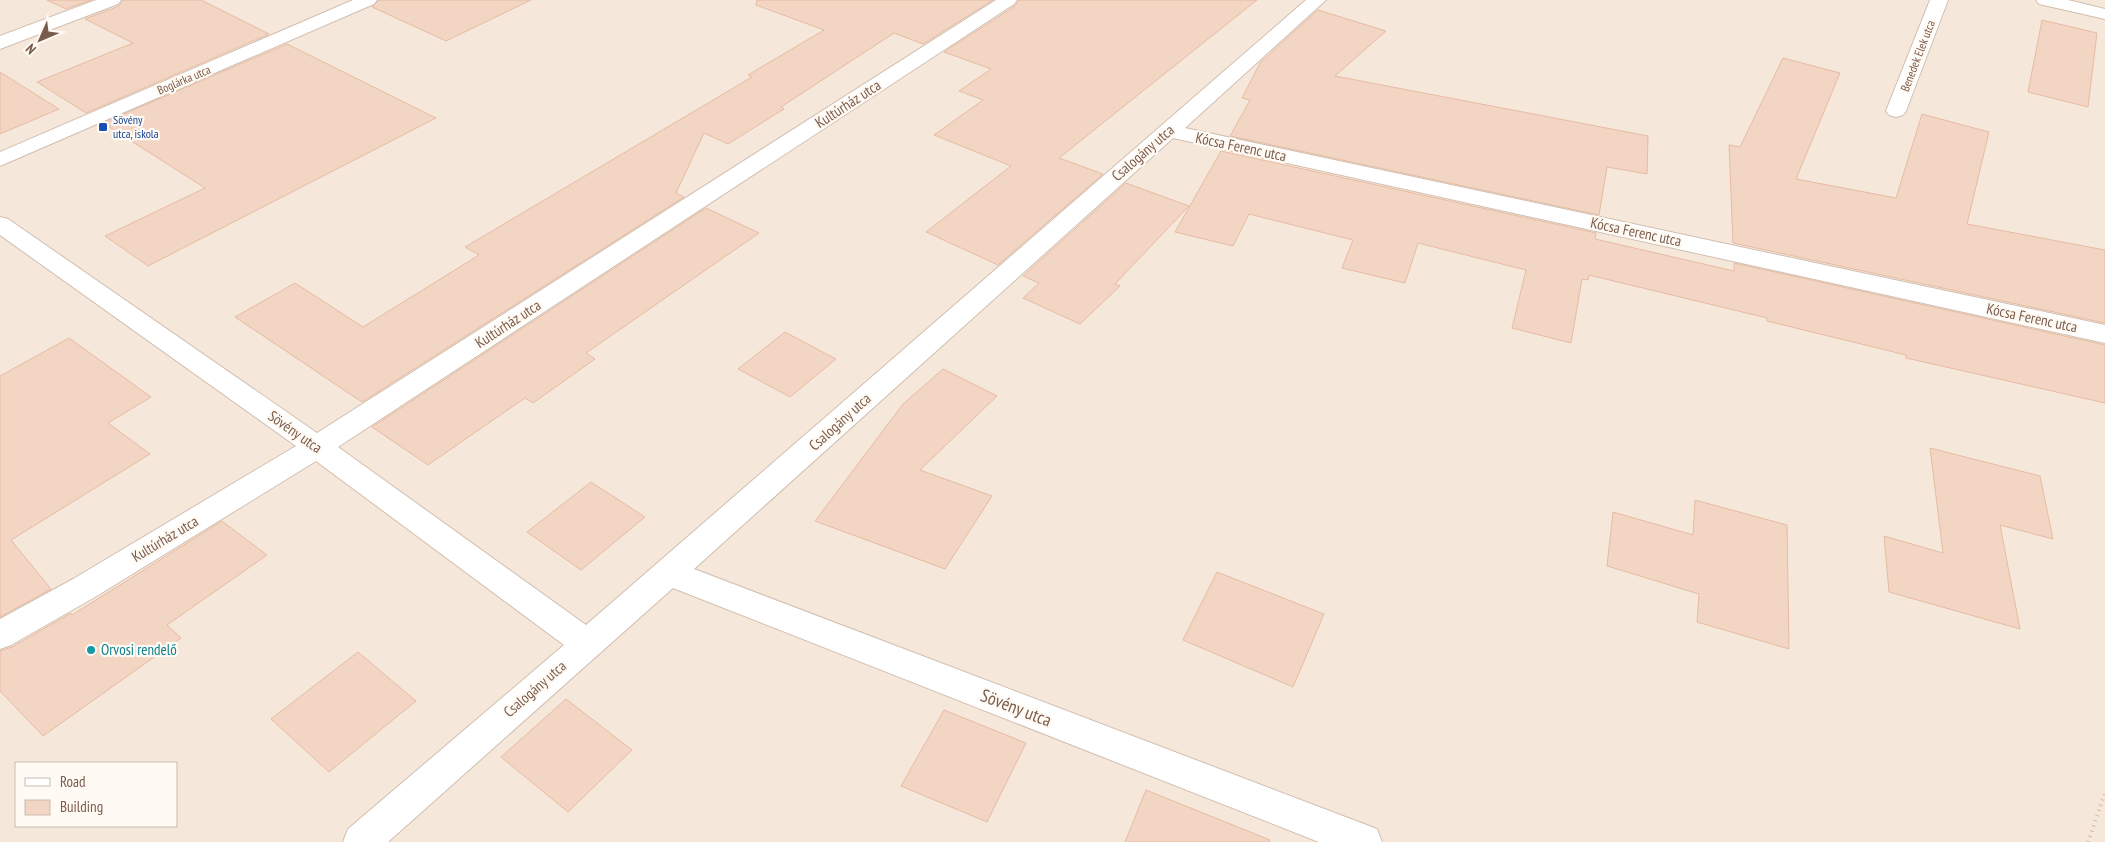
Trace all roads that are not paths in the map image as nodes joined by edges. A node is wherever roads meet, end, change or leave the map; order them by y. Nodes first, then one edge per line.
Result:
1 (112, 0) edge
2 (368, 0) edge
3 (1008, 0) edge
4 (1318, 0) edge
5 (1939, 0) edge
6 (2044, 0) edge
7 (2105, 14) edge
8 (0, 43) edge
9 (1896, 111) dead end
10 (1168, 131) junction
11 (0, 160) edge
12 (0, 224) edge
13 (2105, 334) edge
14 (317, 447) junction
15 (669, 573) junction
16 (0, 635) edge
17 (586, 643) junction
18 (361, 842) edge
19 (1364, 842) edge

1 - 8 street
2 - 11 street, Boglárka utca
3 - 14 street, Kultúrház utca
4 - 10 street, Csalogány utca
5 - 9 street, Benedek Elek utca
6 - 7 street
10 - 13 street, Kócsa Ferenc utca
10 - 15 street, Csalogány utca
12 - 14 street, Sövény utca
14 - 16 street, Kultúrház utca
14 - 17 street, Sövény utca
15 - 17 street, Csalogány utca
15 - 19 street, Sövény utca
17 - 18 street, Csalogány utca

